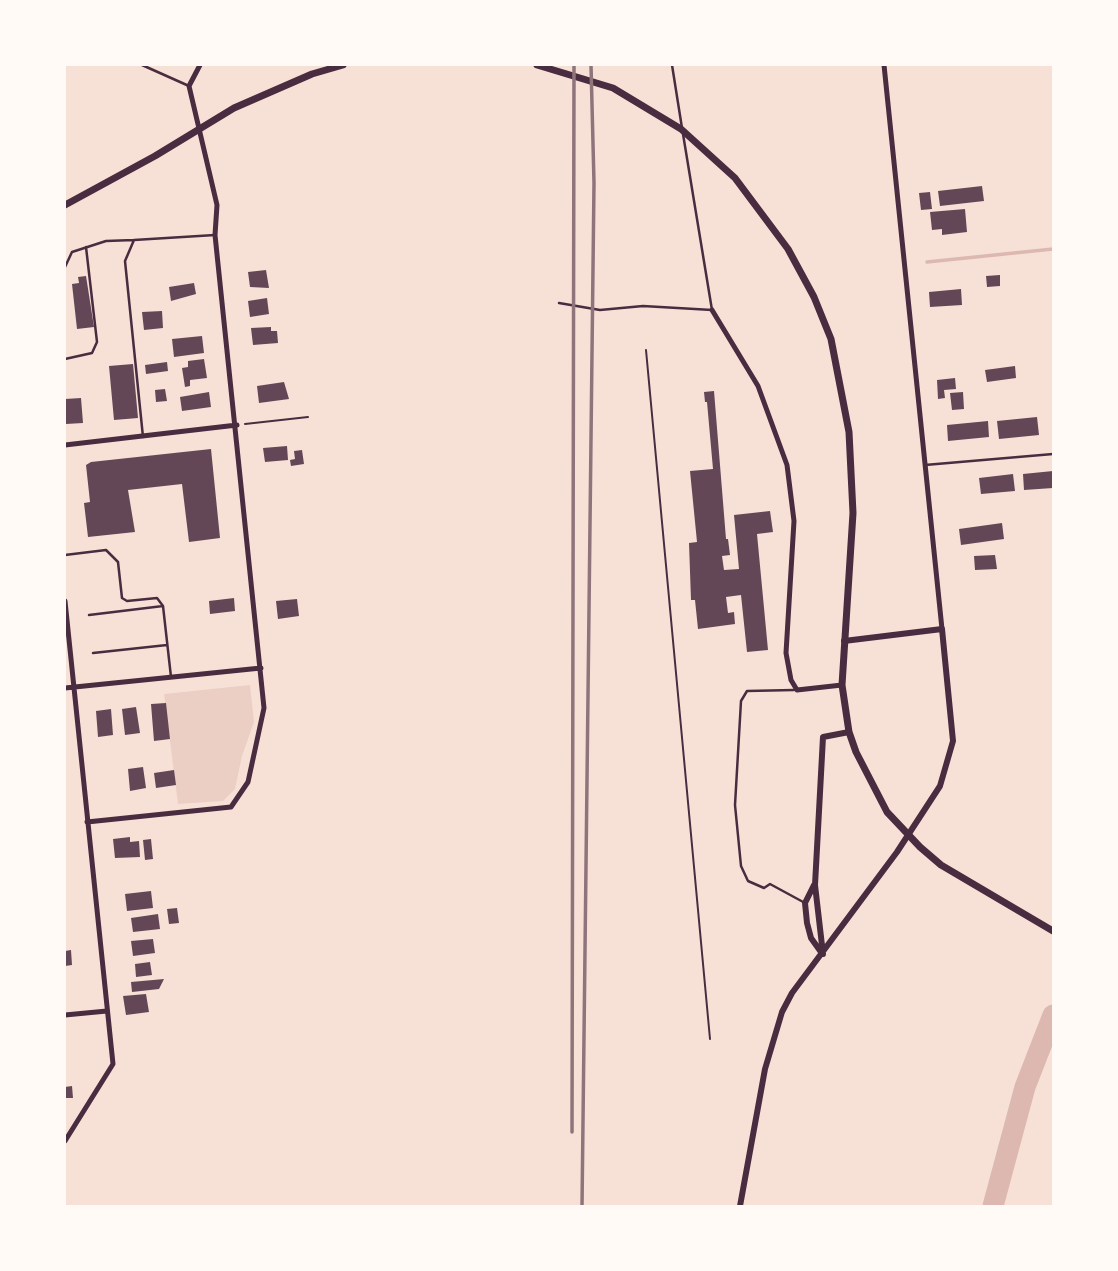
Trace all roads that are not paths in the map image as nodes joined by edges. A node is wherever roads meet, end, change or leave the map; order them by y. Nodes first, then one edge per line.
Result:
1 (142, 65) edge
2 (200, 65) edge
3 (343, 65) edge
4 (537, 65) edge
5 (672, 65) edge
6 (884, 65) edge
7 (189, 86) junction
8 (65, 205) edge
9 (215, 235) junction
10 (134, 240) junction
11 (86, 247) junction
12 (65, 267) edge
13 (559, 303) dead end
14 (712, 310) junction
15 (65, 359) edge
16 (237, 425) junction
17 (143, 437) junction
18 (65, 445) edge
19 (1053, 454) edge
20 (925, 465) junction
21 (65, 555) edge
22 (65, 601) edge
23 (163, 606) junction
24 (89, 615) dead end
25 (942, 629) junction
26 (844, 640) junction
27 (167, 645) junction
28 (93, 653) dead end
29 (261, 668) junction
30 (171, 677) junction
31 (842, 685) junction
32 (74, 687) junction
33 (65, 688) edge
34 (797, 690) junction
35 (849, 732) junction
36 (86, 822) junction
37 (815, 885) junction
38 (805, 903) junction
39 (1053, 931) edge
40 (822, 954) junction
41 (107, 1011) junction
42 (65, 1015) edge
43 (65, 1141) edge
44 (740, 1206) edge

1 - 7 lane
2 - 7 street
3 - 8 main road
4 - 26 main road
5 - 14 lane
6 - 20 street
7 - 9 street
9 - 10 lane
9 - 16 street
10 - 11 lane
10 - 17 lane
11 - 12 lane
11 - 15 lane
13 - 14 lane
14 - 34 street
16 - 17 street
16 - 29 street
17 - 18 street
19 - 20 lane
20 - 25 street
21 - 23 lane
22 - 32 street
23 - 24 lane
23 - 27 lane
25 - 26 street
25 - 40 street
26 - 31 main road
27 - 28 lane
27 - 30 lane
29 - 30 street
29 - 36 street
30 - 32 street
31 - 34 street
31 - 35 main road
32 - 33 street
32 - 36 street
34 - 38 lane
35 - 37 street
35 - 39 main road
36 - 41 street
37 - 38 street
37 - 40 street
38 - 40 street
40 - 44 street
41 - 42 street
41 - 43 street

